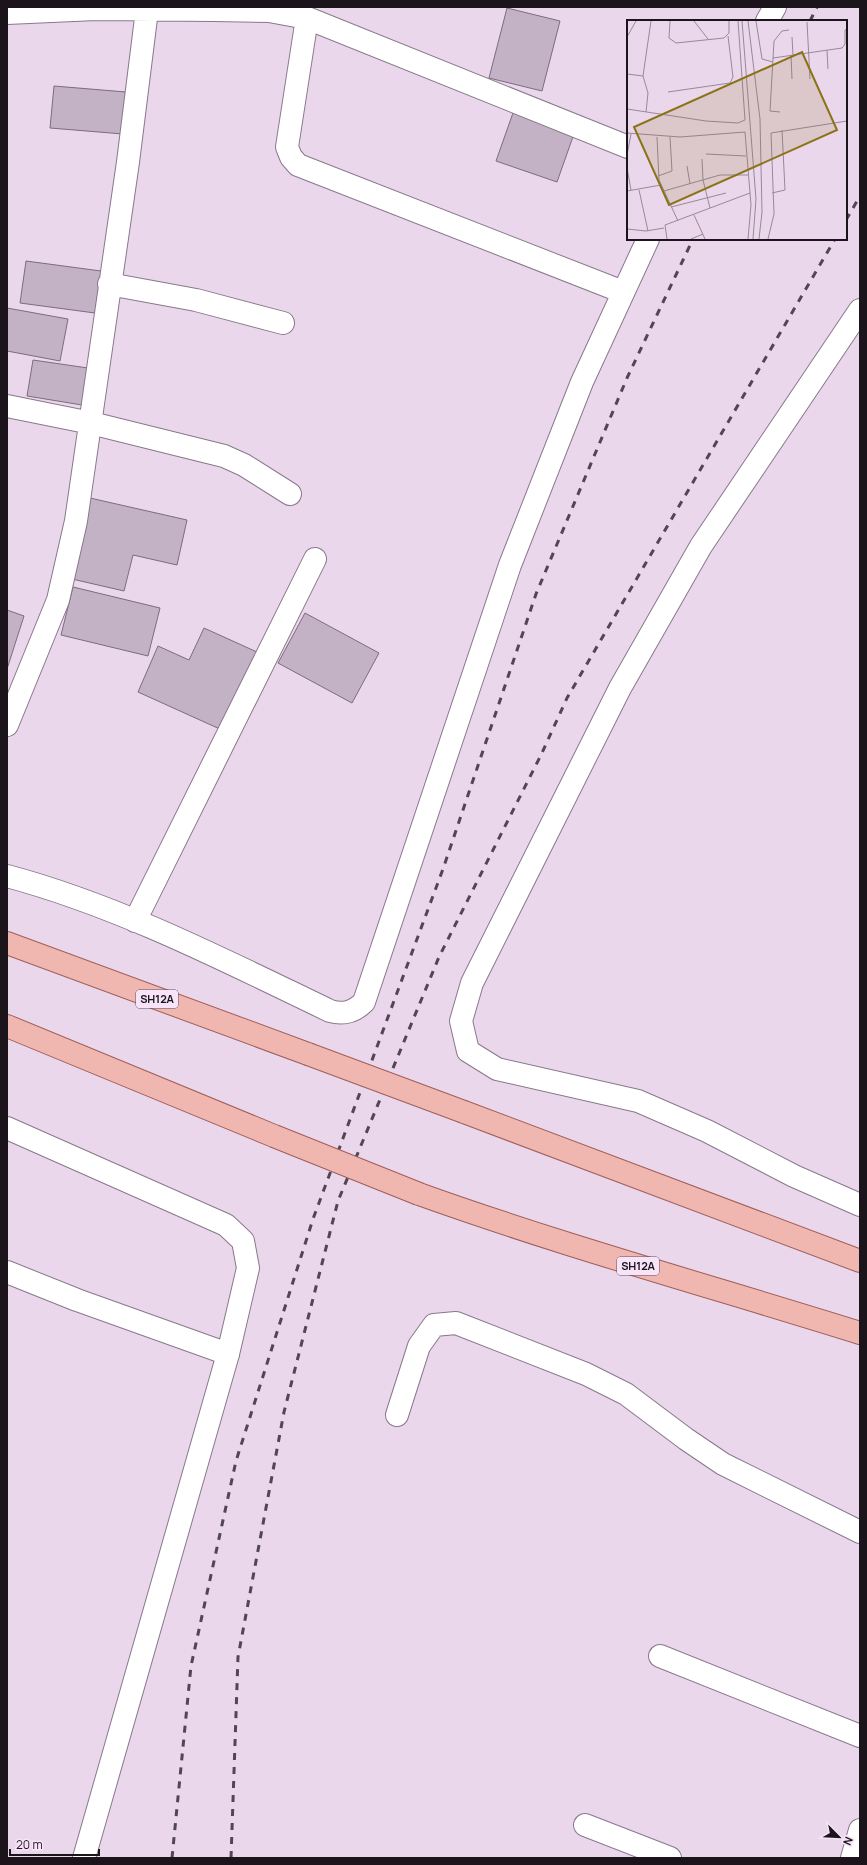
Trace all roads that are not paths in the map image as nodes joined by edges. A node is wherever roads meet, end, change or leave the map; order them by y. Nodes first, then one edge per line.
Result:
1 (775, 7) edge
2 (214, 8) edge
3 (148, 10) junction
4 (7, 13) edge
5 (307, 18) junction
6 (768, 20) edge
7 (627, 147) edge
8 (648, 240) edge
9 (109, 284) junction
10 (623, 292) junction
11 (860, 310) edge
12 (283, 324) dead end
13 (7, 406) edge
14 (91, 423) junction
15 (290, 494) dead end
16 (315, 559) dead end
17 (7, 725) edge
18 (7, 876) edge
19 (135, 921) junction
20 (7, 943) edge
21 (7, 1026) edge
22 (7, 1128) edge
23 (860, 1205) edge
24 (860, 1261) edge
25 (7, 1272) edge
26 (860, 1333) edge
27 (228, 1354) junction
28 (397, 1415) dead end
29 (860, 1532) edge
30 (660, 1656) dead end
31 (860, 1736) edge
32 (585, 1825) dead end
33 (860, 1830) edge
34 (84, 1858) edge
35 (670, 1858) edge
36 (852, 1858) edge

1 - 6 street
2 - 3 street
2 - 5 street
3 - 4 street
3 - 9 street
5 - 7 street
5 - 10 street
8 - 10 street
9 - 12 street
9 - 14 street
10 - 19 street
11 - 23 street
13 - 14 street
14 - 15 street
14 - 17 street
16 - 19 street
18 - 19 street
20 - 24 main road, SH12A, bridge
21 - 26 main road, SH12A, bridge
22 - 27 street
25 - 27 street
27 - 34 street
28 - 29 street
30 - 31 street
32 - 35 street
33 - 36 street

